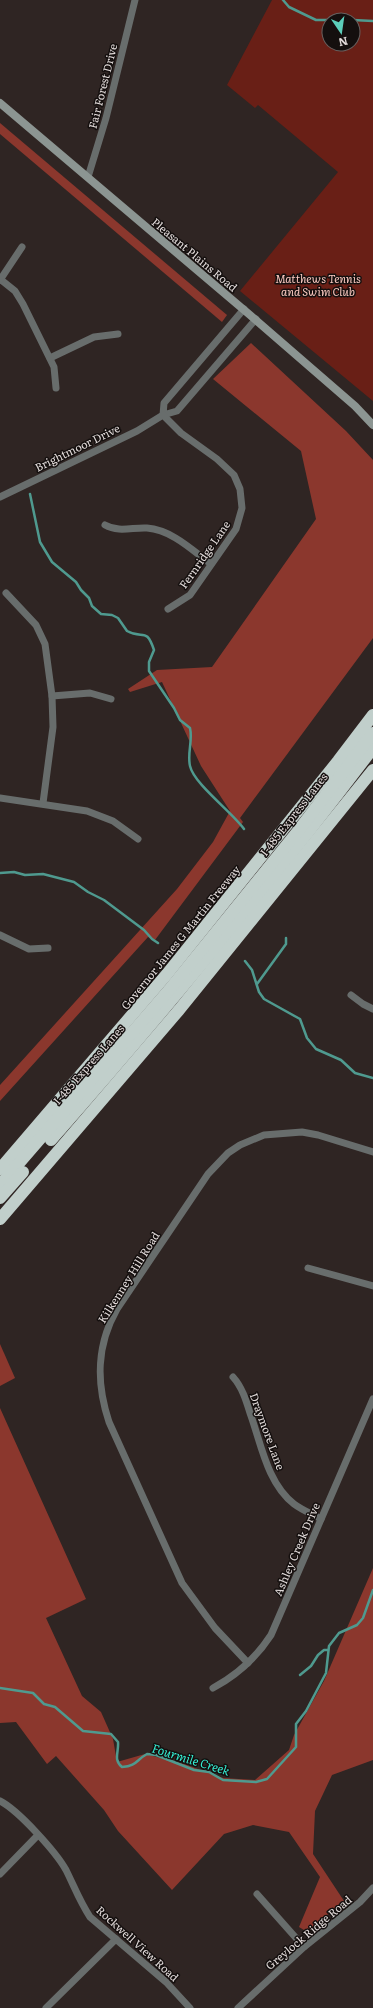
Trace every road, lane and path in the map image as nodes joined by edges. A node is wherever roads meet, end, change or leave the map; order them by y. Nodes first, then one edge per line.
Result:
1 (135, 0) edge
2 (0, 103) edge
3 (88, 178) junction
4 (22, 247) dead end
5 (0, 279) edge
6 (244, 309) junction
7 (256, 320) junction
8 (118, 334) dead end
9 (50, 358) junction
10 (56, 388) dead end
11 (163, 415) junction
12 (373, 425) edge
13 (0, 497) edge
14 (105, 525) dead end
15 (211, 564) junction
16 (6, 593) dead end
17 (168, 609) dead end
18 (52, 696) junction
19 (111, 698) dead end
20 (373, 715) edge
21 (373, 733) edge
22 (373, 748) edge
23 (373, 770) edge
24 (0, 798) edge
25 (43, 803) junction
26 (138, 839) dead end
27 (0, 936) edge
28 (48, 948) dead end
29 (351, 995) dead end
30 (373, 1009) edge
31 (373, 1152) edge
32 (0, 1169) edge
33 (0, 1185) edge
34 (0, 1198) edge
35 (0, 1219) edge
36 (308, 1268) dead end
37 (373, 1286) edge
38 (233, 1377) dead end
39 (373, 1398) edge
40 (321, 1519) junction
41 (248, 1663) junction
42 (213, 1688) dead end
43 (0, 1801) edge
44 (38, 1835) junction
45 (0, 1874) edge
46 (373, 1888) edge
47 (257, 1894) dead end
48 (116, 1939) junction
49 (304, 1947) junction
50 (46, 2008) edge
51 (190, 2008) edge
52 (238, 2008) edge

1 - 3 street, Fair Forest Drive
2 - 3 street, Pleasant Plains Road
3 - 6 street, Pleasant Plains Road
4 - 5 street
5 - 9 street
6 - 7 street, Pleasant Plains Road
6 - 11 street
7 - 11 street, Brightmoor Drive
7 - 12 street, Pleasant Plains Road
8 - 9 street
9 - 10 street
11 - 13 street, Brightmoor Drive
11 - 15 street, Fernridge Lane
14 - 15 street
15 - 17 street, Fernridge Lane
16 - 18 street
18 - 19 street
18 - 25 street
20 - 32 highway, Governor James G Martin Freeway
21 - 33 highway, I-485 Express Lanes
22 - 34 highway, I-485 Express Lanes
23 - 35 highway
24 - 25 street
25 - 26 street
27 - 28 street
29 - 30 street
31 - 41 street, Kilkenney Hill Road
36 - 37 street
38 - 40 street, Draymore Lane
39 - 40 street, Ashley Creek Drive
40 - 41 street, Ashley Creek Drive
41 - 42 street, Ashley Creek Drive
43 - 44 street, Rockwell View Road
44 - 45 street
44 - 48 street, Rockwell View Road
46 - 49 street, Greylock Ridge Road
47 - 49 street
48 - 50 street
48 - 51 street, Rockwell View Road
49 - 52 street, Greylock Ridge Road

